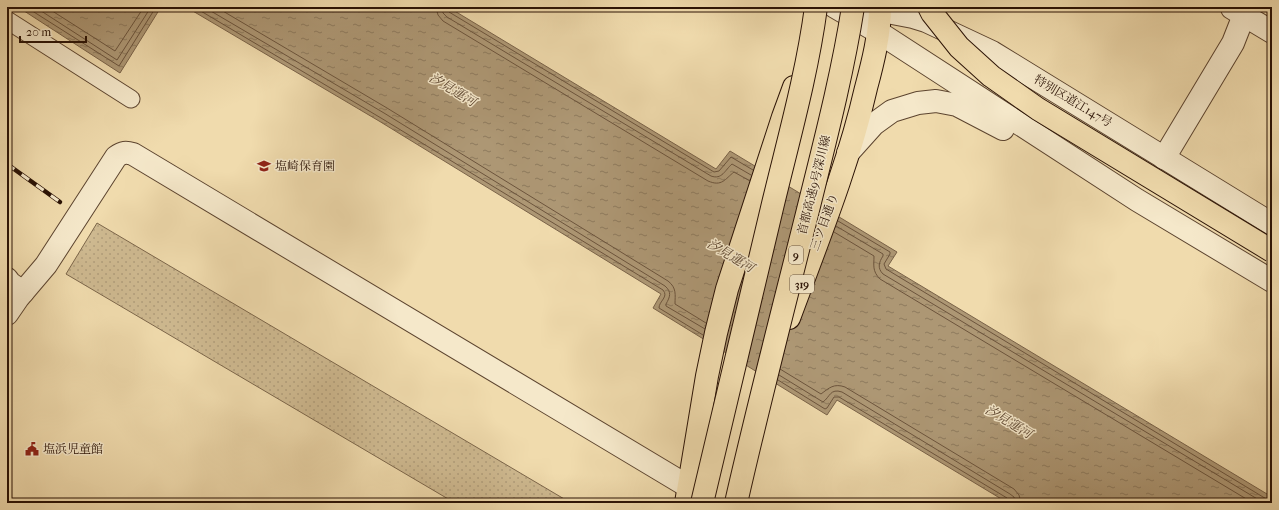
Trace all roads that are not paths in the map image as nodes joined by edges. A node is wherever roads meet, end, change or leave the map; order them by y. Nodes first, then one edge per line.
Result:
1 (12, 7) edge
2 (816, 7) edge
3 (824, 7) edge
4 (835, 7) edge
5 (853, 7) edge
6 (929, 7) edge
7 (874, 8) edge
8 (1239, 10) edge
9 (7, 15) edge
10 (7, 20) edge
11 (878, 32) junction
12 (1272, 32) edge
13 (131, 99) dead end
14 (848, 152) junction
15 (1164, 158) junction
16 (1136, 200) junction
17 (1272, 224) edge
18 (1272, 251) edge
19 (1272, 281) edge
20 (15, 286) edge
21 (7, 314) edge
22 (692, 498) edge
23 (735, 503) edge

1 - 9 street
2 - 22 main road, bridge
3 - 22 main road
4 - 11 street
5 - 23 main road, 首都高速9号深川線 / 9, bridge
6 - 18 main road, bridge
7 - 11 main road, 三ツ目通り / 319
7 - 15 street, 特別区道江147号
8 - 12 street
8 - 15 street
10 - 13 street
11 - 14 main road, 三ツ目通り / 319
11 - 16 street
14 - 16 street
14 - 23 main road, 三ツ目通り / 319, bridge
15 - 17 street, 特別区道江147号
16 - 19 street
20 - 21 street
20 - 22 street

